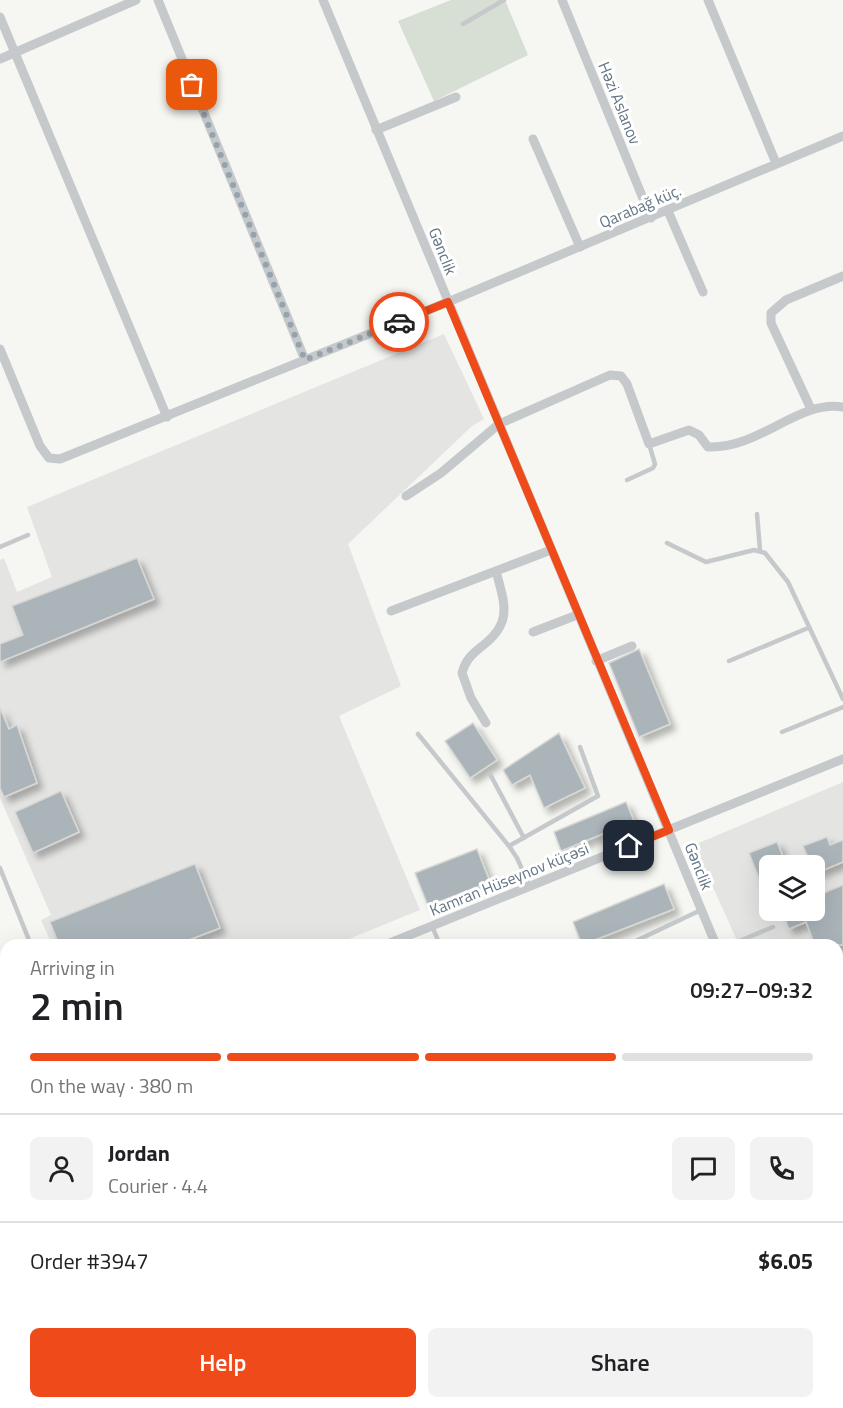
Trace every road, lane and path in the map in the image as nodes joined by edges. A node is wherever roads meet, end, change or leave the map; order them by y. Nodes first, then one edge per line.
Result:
1 (136, 0) edge
2 (158, 0) edge
3 (322, 0) edge
4 (504, 0) edge
5 (562, 0) edge
6 (708, 0) edge
7 (0, 17) edge
8 (463, 24) dead end
9 (15, 52) junction
10 (0, 59) edge
11 (456, 97) dead end
12 (376, 130) junction
13 (843, 136) edge
14 (533, 138) dead end
15 (776, 164) junction
16 (668, 211) junction
17 (651, 218) junction
18 (580, 247) junction
19 (843, 276) edge
20 (703, 292) dead end
21 (448, 302) junction
22 (0, 349) edge
23 (305, 360) junction
24 (843, 407) edge
25 (810, 409) junction
26 (167, 417) junction
27 (499, 424) junction
28 (648, 444) junction
29 (627, 480) dead end
30 (406, 496) dead end
31 (757, 514) dead end
32 (28, 535) dead end
33 (667, 543) dead end
34 (0, 547) edge
35 (551, 550) junction
36 (760, 550) junction
37 (496, 571) junction
38 (391, 611) dead end
39 (577, 615) junction
40 (808, 628) junction
41 (533, 632) dead end
42 (632, 646) dead end
43 (596, 661) junction
44 (729, 661) dead end
45 (843, 699) edge
46 (843, 707) edge
47 (486, 723) dead end
48 (782, 732) dead end
49 (418, 734) dead end
50 (580, 747) dead end
51 (843, 759) edge
52 (490, 774) dead end
53 (669, 830) junction
54 (524, 838) junction
55 (509, 846) junction
56 (0, 868) edge
57 (530, 887) junction
58 (701, 910) junction
59 (432, 926) junction
60 (773, 927) dead end
61 (29, 939) edge
62 (401, 939) edge
63 (437, 939) edge
64 (640, 939) edge
65 (713, 939) edge
66 (744, 939) edge

1 - 9 street
2 - 23 street
3 - 12 street, Gənclik
4 - 8 lane
5 - 17 street, Həzi Aslanov
6 - 15 street
7 - 9 street
9 - 10 street
9 - 26 street
11 - 12 street
12 - 21 street, Gənclik
13 - 15 street, Qarabağ küç.
14 - 18 street
15 - 16 street, Qarabağ küç.
16 - 17 street, Qarabağ küç.
16 - 20 street
17 - 18 street, Qarabağ küç.
18 - 21 street, Qarabağ küç.
19 - 25 street
21 - 23 street, Qarabağ küç.
21 - 27 street, Gənclik
22 - 26 street, Qarabağ küç.
23 - 26 street, Qarabağ küç.
24 - 25 street
25 - 28 street
27 - 28 street
27 - 30 street
27 - 35 street, Gənclik
28 - 29 lane
31 - 36 lane
32 - 34 lane
33 - 36 lane
35 - 37 street
35 - 39 street, Gənclik
36 - 40 lane
37 - 38 street
37 - 47 street
39 - 41 street
39 - 43 street, Gənclik
40 - 44 lane
40 - 45 lane
42 - 43 street
43 - 53 street, Gənclik
46 - 48 lane
49 - 55 lane
50 - 54 lane
51 - 53 street, Kamran Hüseynov küçəsi
52 - 54 lane
53 - 57 street, Kamran Hüseynov küçəsi
53 - 58 street, Gənclik
54 - 55 lane
55 - 57 lane
56 - 61 lane
57 - 59 street, Kamran Hüseynov küçəsi
58 - 64 lane
58 - 65 street, Gənclik
59 - 62 street, Kamran Hüseynov küçəsi
59 - 63 lane
60 - 66 lane

